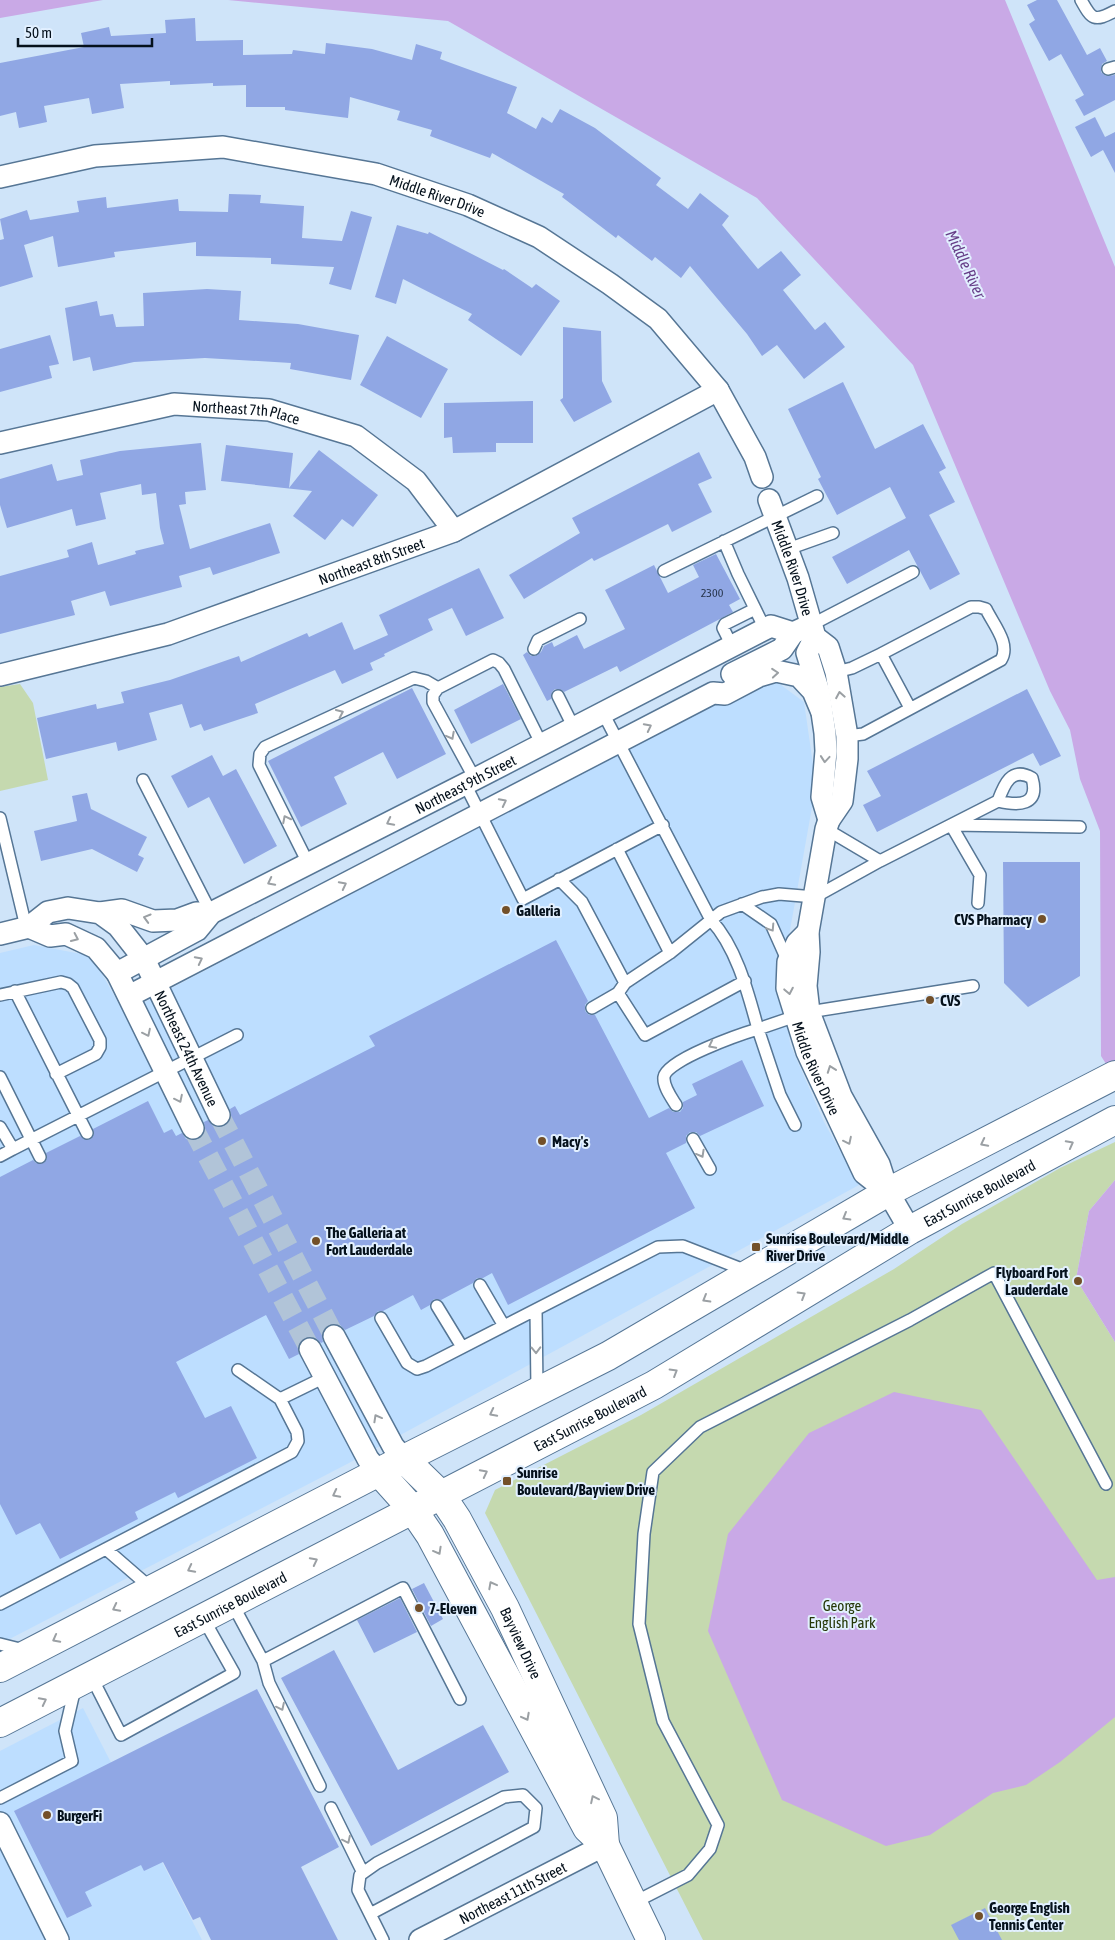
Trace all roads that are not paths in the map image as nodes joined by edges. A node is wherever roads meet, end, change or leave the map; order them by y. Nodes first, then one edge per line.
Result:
1 (1081, 0) edge
2 (1115, 11) edge
3 (0, 177) edge
4 (718, 390) junction
5 (0, 443) edge
6 (762, 477) dead end
7 (817, 496) dead end
8 (772, 508) junction
9 (454, 531) junction
10 (833, 533) dead end
11 (724, 541) junction
12 (788, 549) junction
13 (664, 571) dead end
14 (913, 572) dead end
15 (754, 609) junction
16 (580, 619) dead end
17 (765, 629) junction
18 (806, 632) junction
19 (732, 646) junction
20 (534, 649) dead end
21 (881, 654) junction
22 (836, 672) junction
23 (0, 675) edge
24 (438, 688) junction
25 (713, 693) junction
26 (558, 696) dead end
27 (910, 708) junction
28 (822, 710) junction
29 (603, 713) junction
30 (574, 728) junction
31 (847, 736) junction
32 (619, 742) junction
33 (542, 744) junction
34 (143, 780) dead end
35 (470, 782) junction
36 (998, 801) dead end
37 (480, 814) junction
38 (0, 818) edge
39 (828, 824) junction
40 (951, 825) junction
41 (663, 826) junction
42 (1080, 827) dead end
43 (617, 849) junction
44 (880, 861) junction
45 (308, 863) junction
46 (560, 879) junction
47 (815, 897) junction
48 (978, 903) dead end
49 (742, 904) junction
50 (100, 912) junction
51 (211, 913) junction
52 (711, 920) junction
53 (28, 927) junction
54 (808, 932) junction
55 (0, 934) edge
56 (670, 954) junction
57 (144, 959) junction
58 (788, 962) junction
59 (118, 973) junction
60 (745, 981) junction
61 (156, 982) junction
62 (973, 986) dead end
63 (622, 988) junction
64 (15, 991) junction
65 (0, 995) edge
66 (129, 996) junction
67 (592, 1008) dead end
68 (803, 1014) junction
69 (758, 1029) junction
70 (237, 1035) dead end
71 (192, 1057) junction
72 (165, 1071) junction
73 (56, 1074) junction
74 (0, 1077) edge
75 (1111, 1077) edge
76 (676, 1105) dead end
77 (219, 1114) tunnel mouth
78 (78, 1116) junction
79 (1115, 1120) edge
80 (795, 1125) dead end
81 (0, 1127) edge
82 (193, 1128) tunnel mouth
83 (87, 1133) dead end
84 (693, 1139) dead end
85 (31, 1140) junction
86 (14, 1149) junction
87 (0, 1156) edge
88 (40, 1156) dead end
89 (710, 1170) dead end
90 (888, 1192) junction
91 (910, 1230) junction
92 (751, 1273) junction
93 (480, 1284) dead end
94 (437, 1306) dead end
95 (536, 1310) junction
96 (381, 1318) dead end
97 (504, 1326) junction
98 (334, 1336) tunnel mouth
99 (462, 1348) junction
100 (310, 1349) tunnel mouth
101 (238, 1370) dead end
102 (325, 1377) junction
103 (537, 1391) junction
104 (280, 1399) junction
105 (404, 1459) junction
106 (379, 1472) junction
107 (1106, 1484) dead end
108 (441, 1495) junction
109 (413, 1510) junction
110 (106, 1549) junction
111 (152, 1589) junction
112 (232, 1603) junction
113 (0, 1604) edge
114 (203, 1618) junction
115 (0, 1644) edge
116 (31, 1652) junction
117 (263, 1661) junction
118 (0, 1668) edge
119 (83, 1680) junction
120 (460, 1698) dead end
121 (0, 1723) edge
122 (320, 1786) dead end
123 (0, 1798) edge
124 (331, 1808) dead end
125 (0, 1823) edge
126 (605, 1845) junction
127 (363, 1873) junction
128 (633, 1903) junction
129 (370, 1914) junction
130 (58, 1940) edge
131 (383, 1940) edge
132 (420, 1940) edge
133 (651, 1940) edge

1 - 2 lane
3 - 4 street, Middle River Drive
4 - 6 street, Middle River Drive
4 - 9 street, Northeast 8th Street
5 - 9 street, Northeast 7th Place
7 - 8 lane
8 - 11 lane
8 - 12 street, Middle River Drive
9 - 23 street, Northeast 8th Street
10 - 12 lane
11 - 13 lane
11 - 15 lane
12 - 18 street, Middle River Drive
14 - 18 lane
15 - 17 lane
15 - 19 lane
16 - 20 lane
17 - 18 street
17 - 19 street, Northeast 9th Street
18 - 22 street, Middle River Drive
18 - 25 street
18 - 28 street, Middle River Drive
19 - 29 street, Northeast 9th Street
21 - 22 lane
21 - 27 lane
21 - 27 lane
31 -> 22 street, Middle River Drive
24 - 33 lane
24 -> 35 lane
45 -> 24 lane
25 -> 28 street
32 -> 25 street
26 - 30 lane
27 - 31 lane
28 -> 39 street, Middle River Drive
29 - 30 street, Northeast 9th Street
29 - 32 lane
30 - 33 street, Northeast 9th Street
31 - 39 street, Middle River Drive
37 -> 32 street
32 - 41 lane
33 - 35 street, Northeast 9th Street
34 - 51 lane
35 - 37 lane
35 -> 45 street, Northeast 9th Street
36 - 40 lane
37 - 46 lane
61 -> 37 street
38 - 53 lane
39 - 44 lane
39 - 47 street, Middle River Drive
40 - 42 lane
40 - 44 lane
40 - 48 lane
41 - 43 lane
41 - 52 lane
43 - 46 lane
43 - 56 lane
44 - 47 lane
45 -> 51 street, Northeast 9th Street
46 - 63 lane
47 - 49 lane
47 - 54 street, Middle River Drive
49 - 52 lane
49 -> 58 lane
51 -> 50 street
50 - 53 street
50 - 57 street
51 - 57 street, Northeast 9th Street
52 - 56 lane
52 - 60 lane
53 - 55 street
53 -> 59 street
54 - 58 street, Middle River Drive
54 - 68 street, Middle River Drive
56 - 63 lane
57 - 59 street, Northeast 9th Street
57 - 61 street
58 -> 68 street, Middle River Drive
59 - 66 street
60 - 63 lane
60 - 69 lane
61 - 66 street
61 - 71 street, Northeast 24th Avenue
62 - 68 lane
63 - 67 lane
64 - 65 lane
64 - 73 lane
64 - 73 lane
66 -> 72 street, Northeast 24th Avenue
68 - 69 lane
68 - 90 street, Middle River Drive
69 -> 76 lane
69 - 80 lane
70 - 71 lane
71 - 72 lane
71 - 77 street, Northeast 24th Avenue
72 - 78 lane
72 -> 82 street, Northeast 24th Avenue
73 - 78 lane
74 - 85 lane
75 -> 90 main road
78 - 83 lane
78 - 85 lane
91 -> 79 main road, East Sunrise Boulevard
81 - 86 lane
84 -> 89 lane
85 - 86 lane
85 - 88 lane
86 - 87 lane
90 - 91 street, Middle River Drive
90 -> 92 main road
108 -> 91 main road, East Sunrise Boulevard
92 - 95 lane
92 -> 103 main road
93 - 97 lane
94 - 99 lane
95 - 97 lane
95 -> 103 lane
96 - 99 lane
97 - 99 lane
105 -> 98 street
100 - 102 street
101 - 104 lane
102 - 104 lane
102 - 106 street
103 -> 105 main road
104 - 110 lane
105 - 106 main road
105 - 108 main road, Bayview Drive
106 - 109 main road, Bayview Drive
106 -> 111 main road
107 - 128 lane
108 - 109 main road, East Sunrise Boulevard
126 -> 108 main road, Bayview Drive
112 -> 109 main road, East Sunrise Boulevard
109 -> 126 main road, Bayview Drive
110 - 111 lane
110 - 113 lane
111 -> 116 main road
112 - 114 main road, East Sunrise Boulevard
112 - 117 lane
114 - 119 main road, East Sunrise Boulevard
114 - 119 lane
115 - 116 lane
116 - 118 main road
117 - 120 lane
117 -> 122 lane
121 -> 119 main road, East Sunrise Boulevard
119 - 123 lane
124 -> 127 lane
125 - 130 street
126 - 128 main road, Bayview Drive
126 - 132 street, Northeast 11th Street
127 - 129 lane
127 - 129 lane
128 - 133 main road, Bayview Drive
129 - 131 lane

